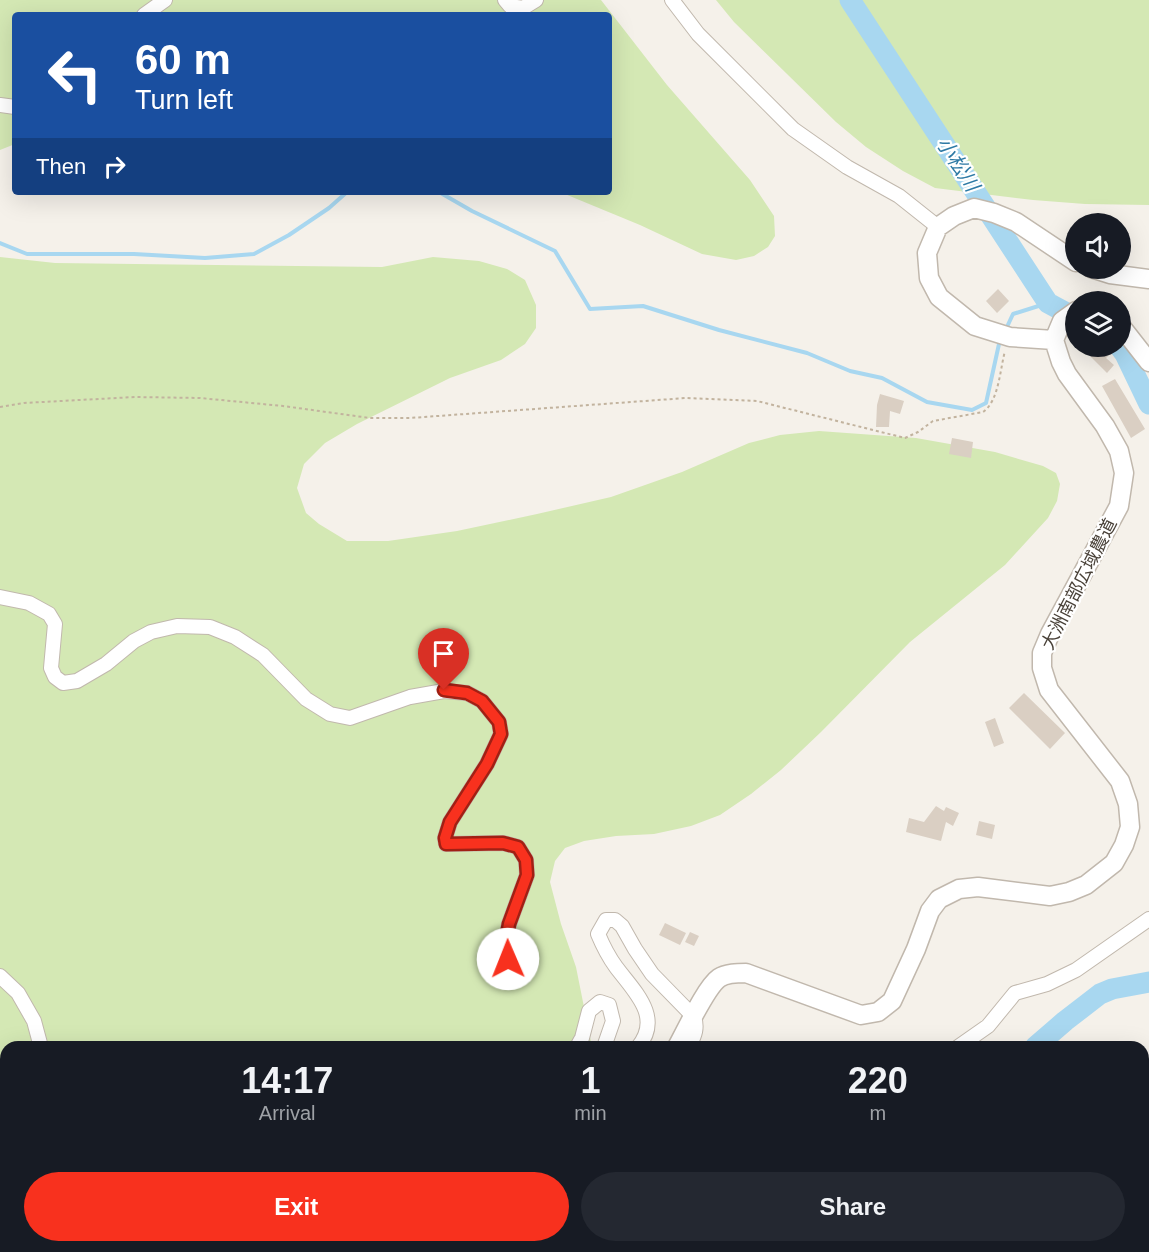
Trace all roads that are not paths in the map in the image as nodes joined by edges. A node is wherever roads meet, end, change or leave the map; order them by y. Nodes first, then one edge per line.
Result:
1 (165, 0) edge
2 (505, 0) edge
3 (536, 0) edge
4 (672, 0) edge
5 (148, 12) edge
6 (938, 227) junction
7 (1065, 255) edge
8 (1131, 276) edge
9 (1149, 279) edge
10 (1065, 319) edge
11 (1131, 339) edge
12 (1054, 340) junction
13 (1149, 362) edge
14 (0, 597) edge
15 (1149, 919) edge
16 (529, 964) dead end
17 (0, 976) edge
18 (694, 1017) junction
19 (39, 1041) edge
20 (581, 1041) edge
21 (606, 1041) edge
22 (643, 1041) edge
23 (680, 1041) edge
24 (692, 1041) edge
25 (967, 1041) edge

1 - 5 street
2 - 3 street
4 - 6 street
6 - 7 street
6 - 12 street
8 - 9 street
10 - 12 street
11 - 13 street
12 - 18 street, 大洲南部広域農道
14 - 16 street
15 - 25 street
17 - 19 street
18 - 22 street
18 - 23 street, 大洲南部広域農道
18 - 24 street
20 - 21 street

